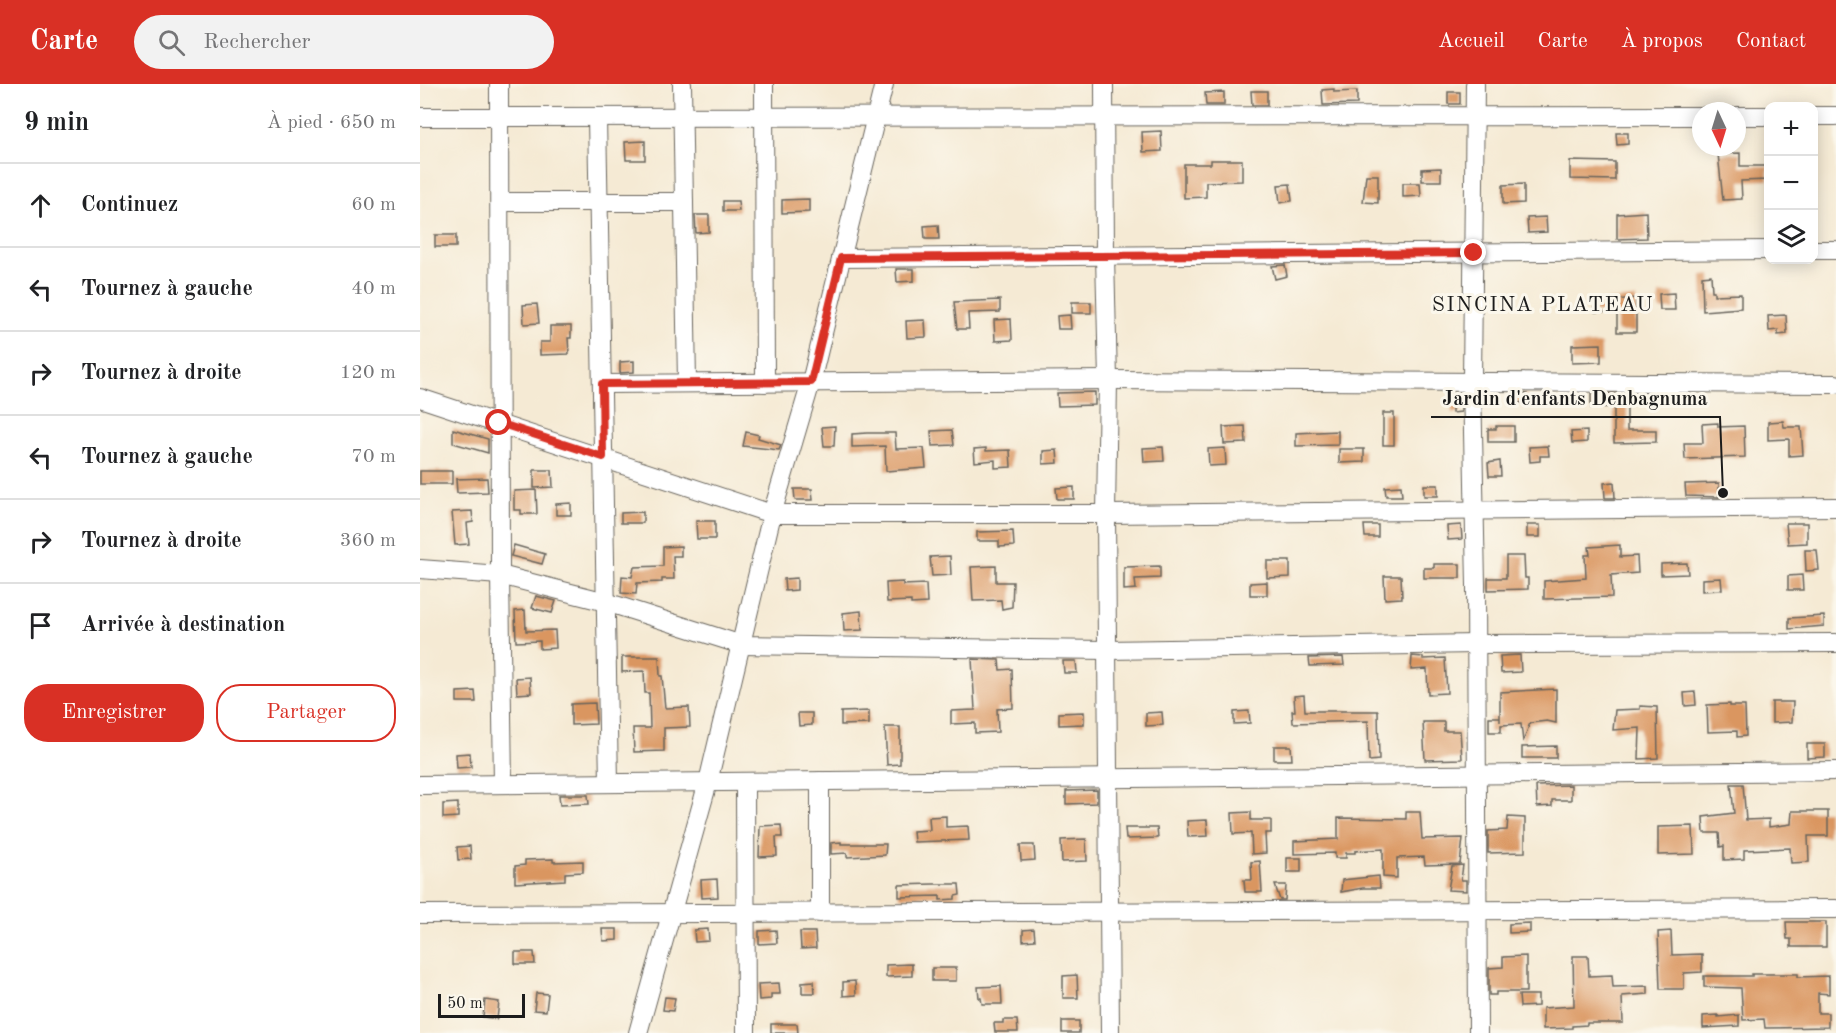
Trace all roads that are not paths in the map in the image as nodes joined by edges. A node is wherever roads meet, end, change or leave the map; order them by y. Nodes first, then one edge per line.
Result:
1 (499, 84) edge
2 (682, 84) edge
3 (764, 84) edge
4 (884, 84) edge
5 (1104, 84) edge
6 (1475, 84) edge
7 (1475, 116) junction
8 (1692, 116) edge
9 (1746, 116) edge
10 (1764, 116) edge
11 (1818, 116) edge
12 (1836, 116) edge
13 (420, 117) edge
14 (500, 117) junction
15 (597, 117) junction
16 (682, 117) junction
17 (764, 117) junction
18 (875, 117) junction
19 (1104, 117) junction
20 (500, 202) junction
21 (599, 202) junction
22 (684, 202) junction
23 (1764, 250) edge
24 (1818, 250) edge
25 (1836, 250) edge
26 (1474, 253) junction
27 (1105, 256) junction
28 (841, 258) junction
29 (1108, 380) junction
30 (1472, 381) junction
31 (811, 382) junction
32 (765, 383) junction
33 (602, 384) junction
34 (687, 384) junction
35 (1836, 384) edge
36 (420, 398) edge
37 (499, 423) junction
38 (603, 457) junction
39 (1836, 507) edge
40 (1475, 510) junction
41 (772, 514) junction
42 (1106, 514) junction
43 (420, 569) edge
44 (500, 575) junction
45 (606, 602) junction
46 (1836, 643) edge
47 (1476, 644) junction
48 (742, 645) junction
49 (1107, 650) junction
50 (1836, 771) edge
51 (1477, 775) junction
52 (1108, 778) junction
53 (820, 781) junction
54 (708, 782) junction
55 (745, 782) junction
56 (609, 783) junction
57 (503, 784) junction
58 (420, 785) edge
59 (1836, 909) edge
60 (1478, 911) junction
61 (1110, 912) junction
62 (746, 913) junction
63 (820, 913) junction
64 (420, 914) edge
65 (670, 914) junction
66 (638, 1033) edge
67 (746, 1033) edge
68 (1110, 1033) edge
69 (1478, 1033) edge

1 - 14 street
2 - 16 street
3 - 17 street
4 - 18 street
5 - 19 street
6 - 7 street
7 - 8 street
7 - 19 street
7 - 26 street
9 - 10 street
11 - 12 street
13 - 14 street
14 - 15 street
14 - 20 street
15 - 16 street
15 - 21 street
16 - 17 street
16 - 22 street
17 - 18 street
17 - 32 street
18 - 19 street
18 - 28 street
19 - 27 street
20 - 21 street
20 - 37 street
21 - 22 street
21 - 33 street
22 - 34 street
23 - 26 street
24 - 25 street
26 - 27 street
26 - 30 street
27 - 28 street
27 - 29 street
28 - 31 street
29 - 30 street
29 - 31 street
29 - 42 street
30 - 35 street
30 - 40 street
31 - 32 street
31 - 41 street
32 - 34 street
33 - 34 street
33 - 38 street
36 - 37 street
37 - 38 street
37 - 44 street
38 - 41 street
38 - 45 street
39 - 40 street
40 - 42 street
40 - 47 street
41 - 42 street
41 - 48 street
42 - 49 street
43 - 44 street
44 - 45 street
44 - 57 street
45 - 48 street
45 - 56 street
46 - 47 street
47 - 49 street
47 - 51 street
48 - 49 street
48 - 54 street
49 - 52 street
50 - 51 street
51 - 52 street
51 - 60 street
52 - 53 street
52 - 61 street
53 - 55 street
53 - 63 street
54 - 55 street
54 - 56 street
54 - 65 street
55 - 62 street
56 - 57 street
57 - 58 street
59 - 60 street
60 - 61 street
60 - 69 street
61 - 63 street
61 - 68 street
62 - 63 street
62 - 65 street
62 - 67 street
64 - 65 street
65 - 66 street

